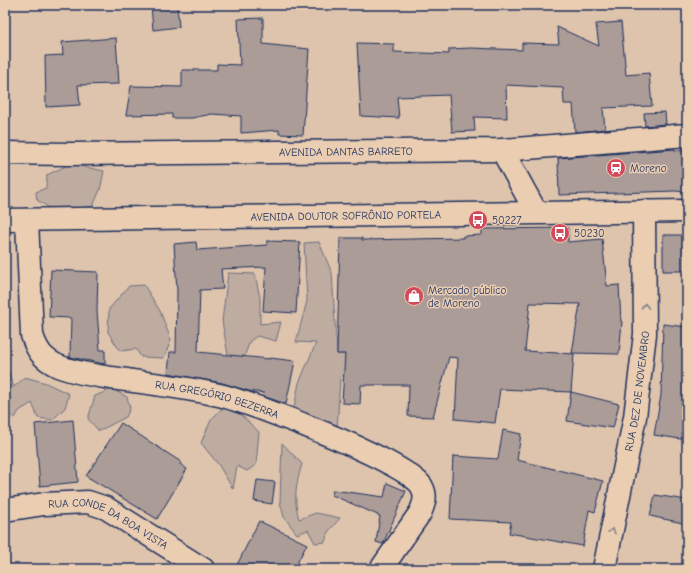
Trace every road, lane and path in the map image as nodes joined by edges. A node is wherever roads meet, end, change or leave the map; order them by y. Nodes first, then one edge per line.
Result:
1 (687, 135) edge
2 (502, 150) junction
3 (5, 153) edge
4 (687, 211) edge
5 (536, 212) junction
6 (644, 212) junction
7 (5, 220) edge
8 (27, 220) junction
9 (5, 510) edge
10 (204, 569) edge
11 (381, 569) edge
12 (604, 569) edge

1 - 2 street, AVENIDA DANTAS BARRETO
2 - 3 street, AVENIDA DANTAS BARRETO
2 - 5 street
4 - 6 street, AVENIDA DOUTOR SOFRÔNIO PORTELA
5 - 6 street, AVENIDA DOUTOR SOFRÔNIO PORTELA
5 - 8 street, AVENIDA DOUTOR SOFRÔNIO PORTELA
12 -> 6 street, RUA DEZ DE NOVEMBRO
7 - 8 street, AVENIDA DOUTOR SOFRÔNIO PORTELA
8 - 11 street, RUA GREGÓRIO BEZERRA
9 - 10 street, RUA CONDE DA BOA VISTA

